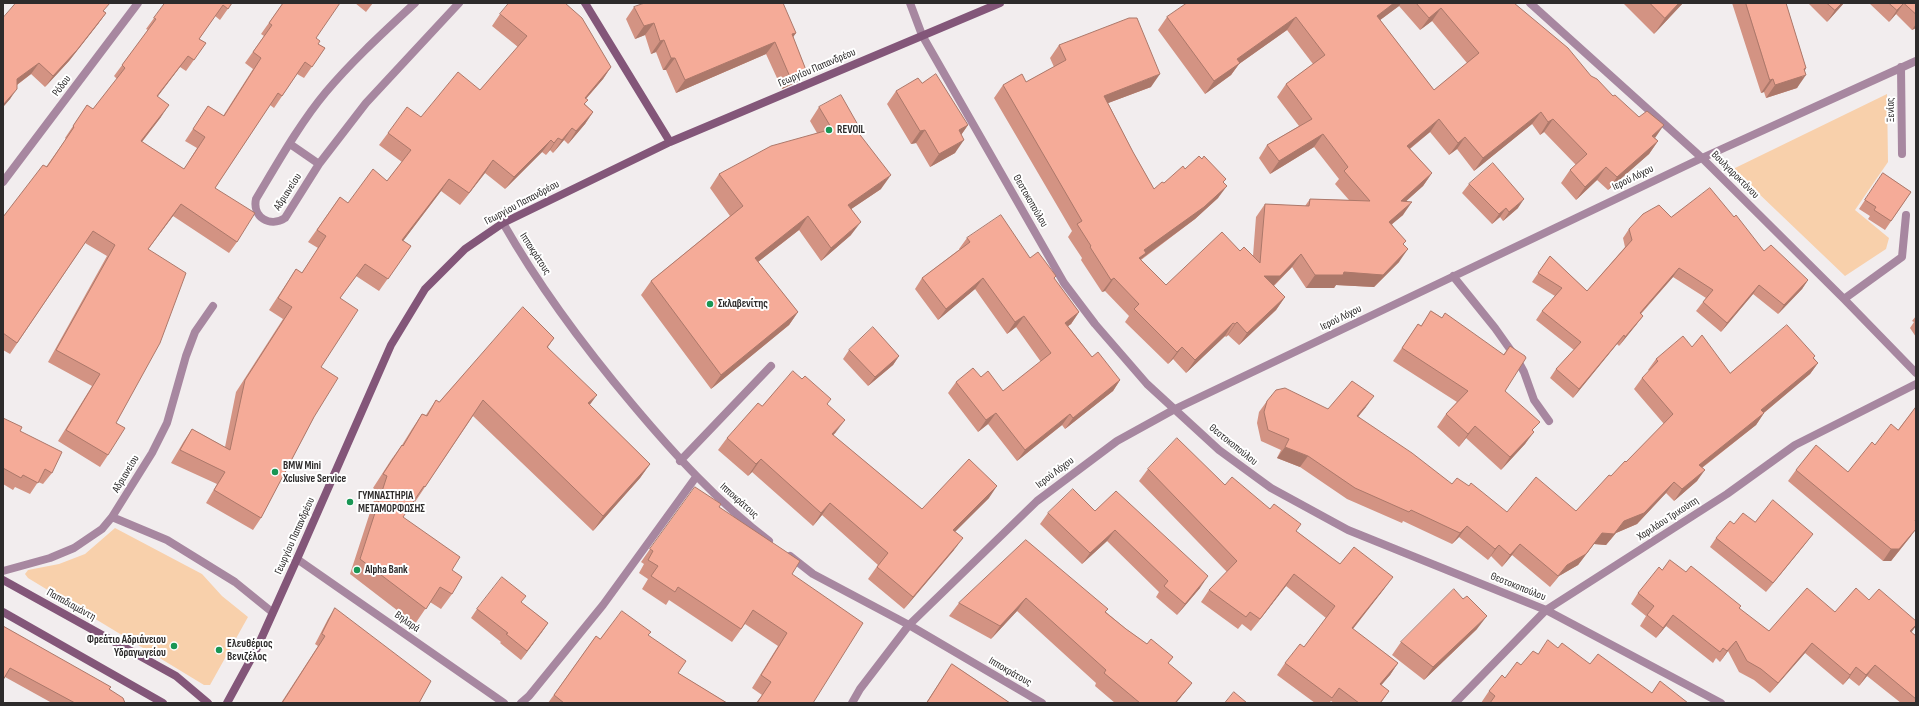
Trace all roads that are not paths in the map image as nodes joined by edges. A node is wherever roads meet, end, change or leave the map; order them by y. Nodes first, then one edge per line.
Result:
1 (138, 3) edge
2 (415, 3) edge
3 (459, 3) edge
4 (586, 3) edge
5 (910, 3) edge
6 (1000, 3) edge
7 (1530, 3) edge
8 (922, 35) junction
9 (1916, 61) edge
10 (1901, 67) junction
11 (670, 142) junction
12 (290, 144) junction
13 (1902, 154) dead end
14 (1702, 158) junction
15 (319, 164) junction
16 (3, 182) edge
17 (1906, 215) dead end
18 (503, 223) junction
19 (1453, 276) junction
20 (1844, 299) junction
21 (213, 306) dead end
22 (771, 366) dead end
23 (1916, 372) edge
24 (1916, 384) edge
25 (1175, 409) junction
26 (1549, 421) dead end
27 (680, 461) junction
28 (696, 477) junction
29 (112, 517) junction
30 (297, 559) junction
31 (3, 571) edge
32 (3, 580) edge
33 (1546, 610) junction
34 (3, 612) edge
35 (272, 612) junction
36 (909, 625) junction
37 (163, 703) edge
38 (208, 703) edge
39 (227, 703) edge
40 (504, 703) edge
41 (521, 703) edge
42 (852, 703) edge
43 (1042, 703) edge
44 (1455, 703) edge
45 (1721, 703) edge

1 - 16 street, Ρόδου
2 - 12 street, Αδριανείου
3 - 15 street, Αδριανείου
4 - 11 main road
5 - 8 street, Θεοτοκοπούλου
6 - 8 main road, Γεωργίου Παπανδρέου
7 - 14 street, Βουλγαροκτόνου
8 - 11 main road, Γεωργίου Παπανδρέου
8 - 25 street, Θεοτοκοπούλου
9 - 10 street, Ιερού Λόχου
10 - 13 street, Ξενίας
10 - 14 street, Ιερού Λόχου
11 - 18 main road, Γεωργίου Παπανδρέου
12 - 15 street
12 - 15 street, Αδριανείου
14 - 19 street, Ιερού Λόχου
14 - 20 street, Βουλγαροκτόνου
17 - 20 street
18 - 27 street, Ιπποκράτους
18 - 30 main road, Γεωργίου Παπανδρέου
19 - 25 street, Ιερού Λόχου
19 - 26 street
20 - 23 street, Βουλγαροκτόνου
21 - 29 street, Αδριανείου
22 - 27 street
24 - 33 street, Χαριλάου Τρικούπη
25 - 33 street, Θεοτοκοπούλου
25 - 36 street, Ιερού Λόχου
27 - 28 street, Ιπποκράτους
28 - 36 street, Ιπποκράτους
28 - 41 street
29 - 31 street, Αδριανείου
29 - 35 street
30 - 35 main road, Γεωργίου Παπανδρέου
30 - 40 street, Βηλαρά
32 - 38 main road, Παπαδιαμάντη
33 - 44 street, Χαριλάου Τρικούπη
33 - 45 street, Θεοτοκοπούλου
34 - 37 main road
35 - 39 main road, Γεωργίου Παπανδρέου
36 - 42 street, Ιερού Λόχου
36 - 43 street, Ιπποκράτους

